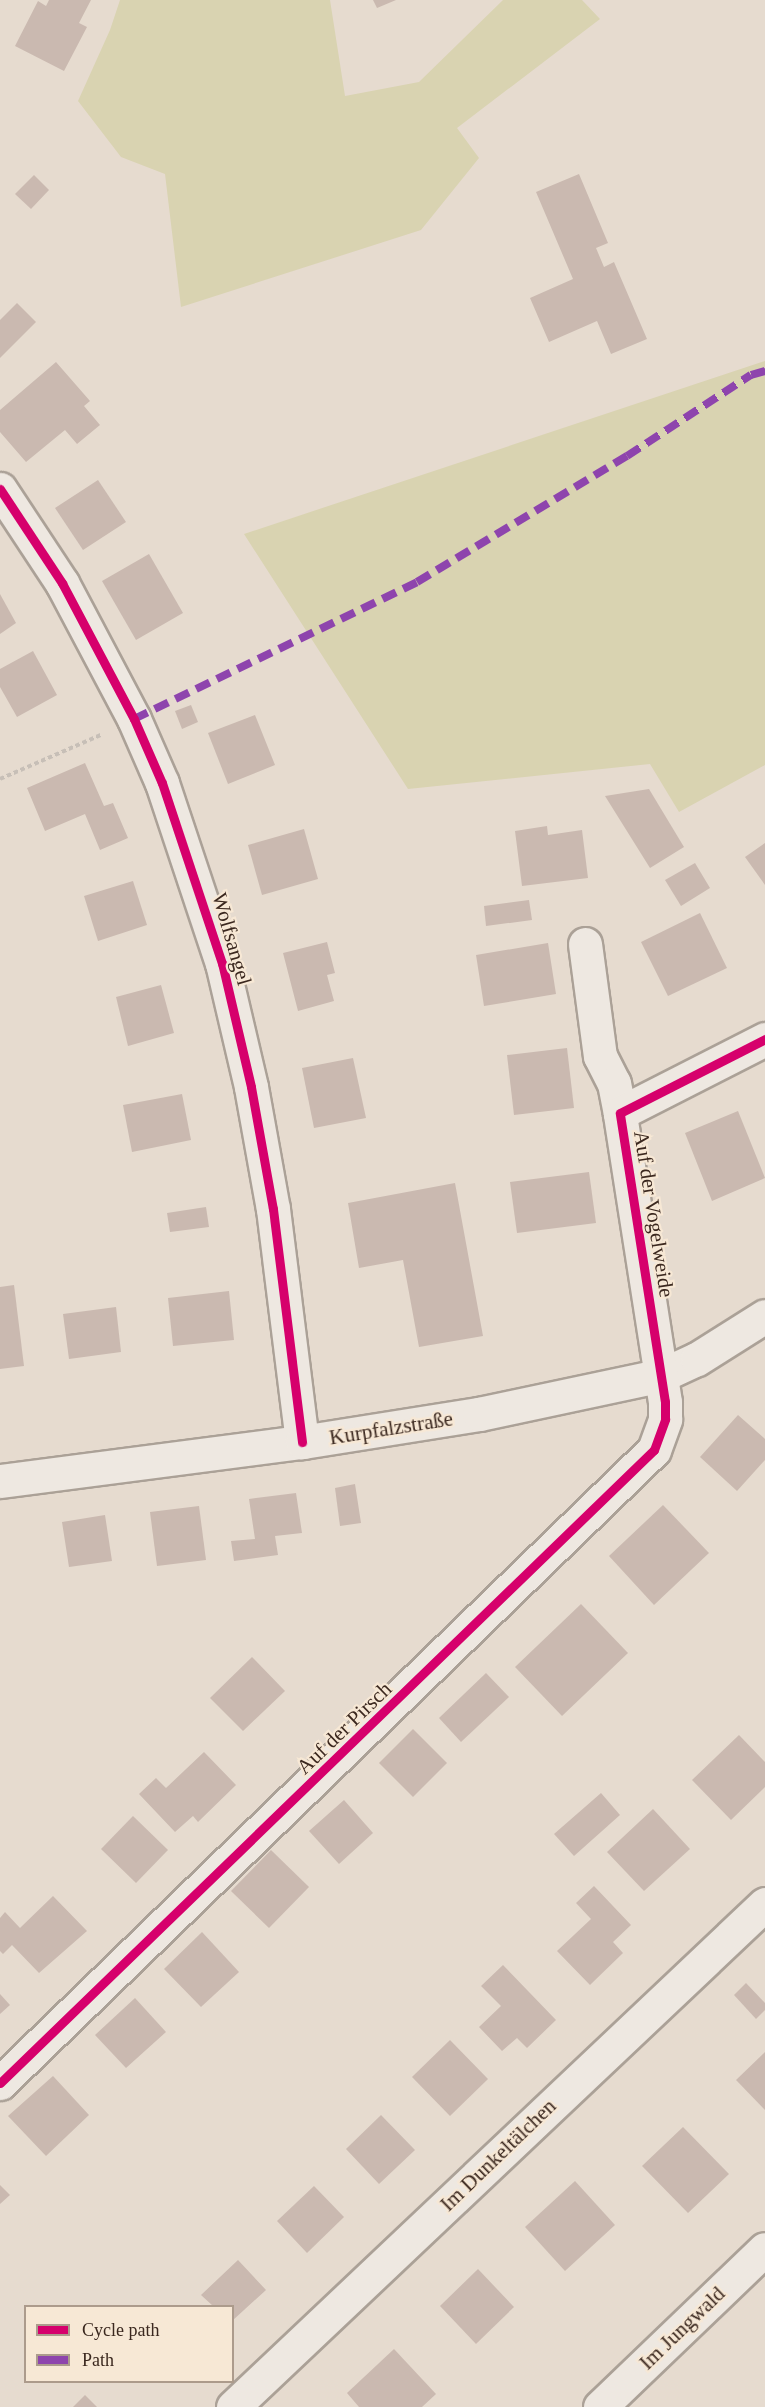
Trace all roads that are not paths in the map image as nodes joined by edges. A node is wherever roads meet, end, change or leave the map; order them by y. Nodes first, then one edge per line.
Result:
1 (0, 489) edge
2 (585, 944) dead end
3 (765, 1040) edge
4 (620, 1113) junction
5 (765, 1316) edge
6 (662, 1375) junction
7 (302, 1442) junction
8 (0, 1480) edge
9 (765, 1904) edge
10 (0, 2083) edge
11 (765, 2249) edge
12 (233, 2407) edge
13 (600, 2407) edge

1 - 7 street, Wolfsangel
2 - 4 street, Auf der Vogelweide
3 - 4 street, Auf der Vogelweide
4 - 6 street, Auf der Vogelweide
5 - 6 street, Kurpfalzstraße
6 - 7 street, Kurpfalzstraße
6 - 10 street, Auf der Pirsch
7 - 8 street, Kurpfalzstraße
9 - 12 street, Im Dunkeltälchen
11 - 13 street, Im Jungwald

